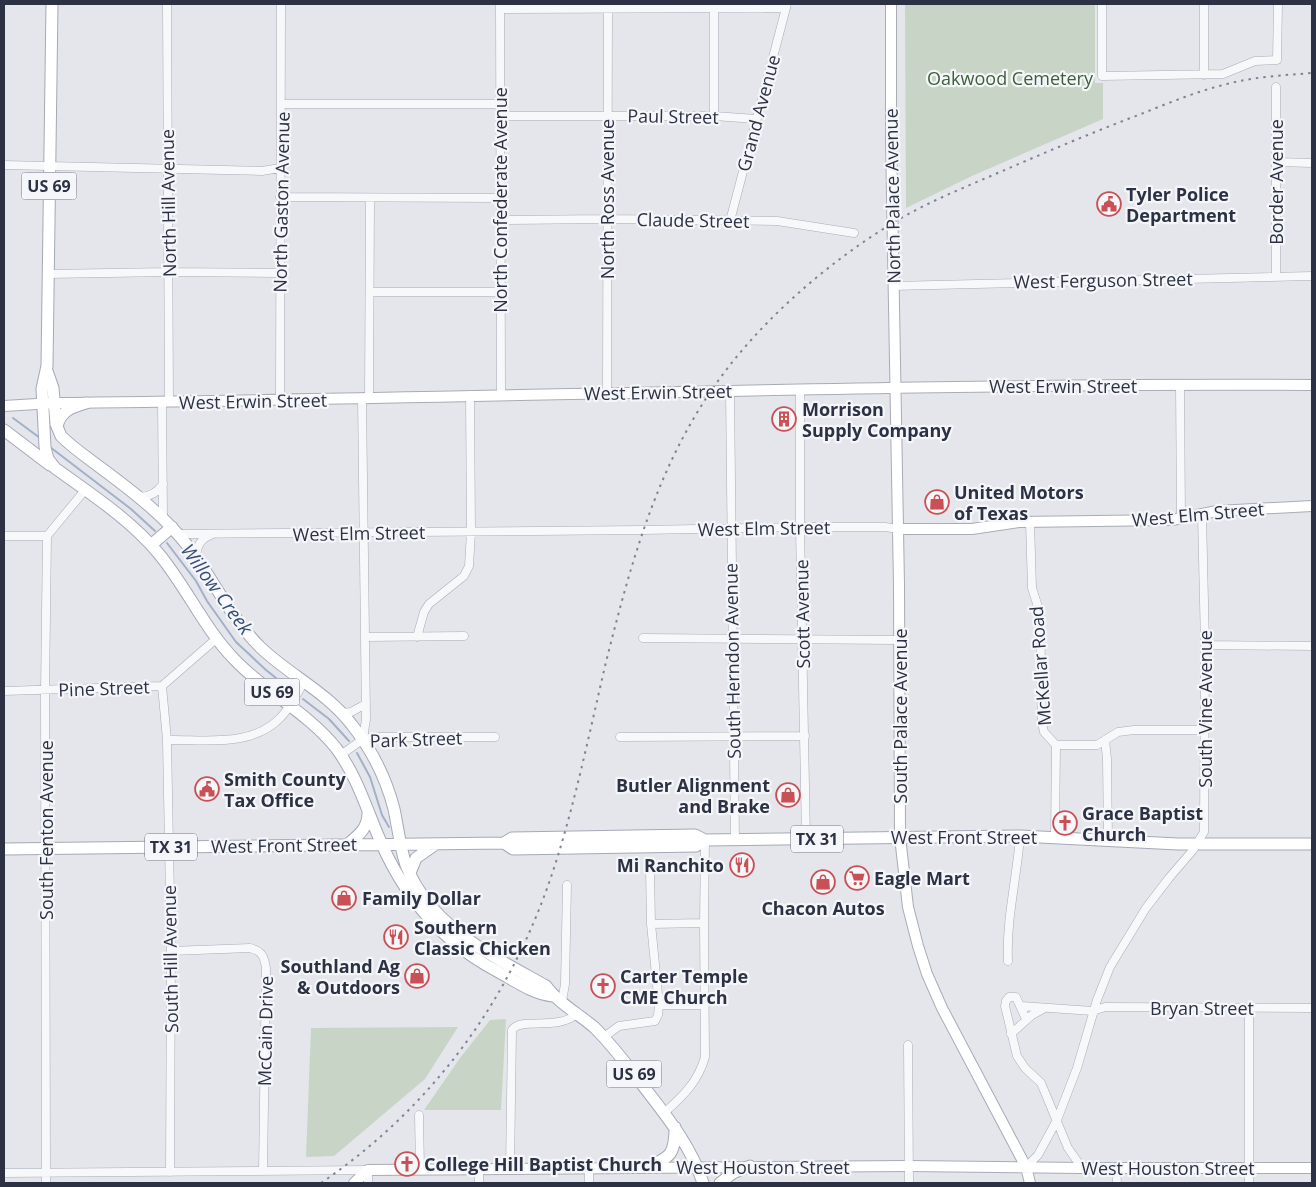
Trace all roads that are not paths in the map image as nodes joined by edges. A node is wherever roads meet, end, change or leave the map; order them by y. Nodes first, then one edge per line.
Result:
1 (52, 4) edge
2 (167, 4) edge
3 (281, 4) edge
4 (891, 4) edge
5 (1102, 4) edge
6 (1204, 4) edge
7 (1278, 4) edge
8 (500, 6) edge
9 (608, 6) edge
10 (714, 6) edge
11 (786, 6) edge
12 (1204, 75) junction
13 (1276, 87) dead end
14 (282, 104) junction
15 (500, 104) junction
16 (500, 116) junction
17 (607, 116) junction
18 (714, 116) junction
19 (756, 119) junction
20 (1276, 162) junction
21 (1312, 162) edge
22 (4, 165) edge
23 (50, 166) junction
24 (168, 168) junction
25 (280, 168) junction
26 (280, 197) junction
27 (370, 198) junction
28 (500, 198) junction
29 (607, 219) junction
30 (501, 220) junction
31 (730, 221) junction
32 (854, 233) dead end
33 (169, 272) junction
34 (280, 273) junction
35 (48, 274) junction
36 (1276, 276) junction
37 (1312, 276) edge
38 (893, 286) junction
39 (370, 292) junction
40 (501, 292) junction
41 (1180, 384) junction
42 (1312, 385) edge
43 (895, 388) junction
44 (800, 389) junction
45 (730, 391) junction
46 (607, 393) junction
47 (470, 395) junction
48 (501, 395) junction
49 (366, 399) junction
50 (280, 400) junction
51 (165, 402) junction
52 (48, 403) junction
53 (86, 403) junction
54 (4, 406) edge
55 (57, 429) junction
56 (4, 430) edge
57 (55, 468) junction
58 (163, 484) junction
59 (85, 490) junction
60 (139, 497) junction
61 (1312, 506) edge
62 (1202, 515) junction
63 (1181, 519) junction
64 (1030, 522) junction
65 (171, 526) junction
66 (800, 526) junction
67 (731, 529) junction
68 (898, 529) junction
69 (471, 532) junction
70 (364, 533) junction
71 (214, 534) junction
72 (4, 536) edge
73 (47, 536) junction
74 (151, 545) junction
75 (196, 557) junction
76 (464, 636) dead end
77 (366, 637) junction
78 (417, 637) junction
79 (643, 638) dead end
80 (216, 639) junction
81 (732, 639) junction
82 (802, 639) junction
83 (900, 640) junction
84 (1205, 645) junction
85 (1312, 646) edge
86 (304, 682) junction
87 (162, 686) junction
88 (45, 690) junction
89 (4, 691) edge
90 (366, 704) junction
91 (290, 706) junction
92 (342, 713) junction
93 (1206, 730) junction
94 (733, 736) junction
95 (805, 736) junction
96 (495, 737) dead end
97 (620, 737) dead end
98 (363, 739) junction
99 (167, 740) junction
100 (1105, 740) junction
101 (1056, 745) junction
102 (341, 755) junction
103 (368, 811) junction
104 (1020, 836) junction
105 (1056, 836) junction
106 (900, 837) junction
107 (806, 839) junction
108 (705, 840) junction
109 (734, 840) junction
110 (1108, 840) junction
111 (1199, 843) junction
112 (348, 844) junction
113 (381, 844) junction
114 (400, 844) junction
115 (436, 844) junction
116 (1312, 844) edge
117 (168, 847) junction
118 (4, 849) edge
119 (46, 849) junction
120 (650, 869) dead end
121 (410, 874) junction
122 (567, 885) dead end
123 (704, 922) junction
124 (651, 924) junction
125 (171, 951) junction
126 (1008, 962) dead end
127 (558, 998) junction
128 (659, 1005) junction
129 (705, 1006) junction
130 (1021, 1006) junction
131 (1048, 1008) junction
132 (1312, 1008) edge
133 (1249, 1009) junction
134 (1093, 1011) junction
135 (578, 1013) junction
136 (1026, 1019) junction
137 (1011, 1034) junction
138 (604, 1038) junction
139 (908, 1044) dead end
140 (664, 1113) junction
141 (419, 1115) dead end
142 (1057, 1120) junction
143 (675, 1127) junction
144 (750, 1166) junction
145 (908, 1166) junction
146 (646, 1167) junction
147 (697, 1167) junction
148 (1026, 1167) junction
149 (1249, 1167) junction
150 (589, 1168) junction
151 (1082, 1168) junction
152 (1116, 1168) junction
153 (1312, 1168) edge
154 (420, 1169) junction
155 (479, 1169) junction
156 (510, 1169) junction
157 (368, 1170) junction
158 (263, 1171) junction
159 (170, 1172) junction
160 (4, 1173) edge
161 (46, 1173) junction
162 (46, 1183) edge
163 (354, 1183) edge
164 (368, 1183) edge
165 (479, 1183) edge
166 (589, 1183) edge
167 (703, 1183) edge
168 (720, 1183) edge
169 (908, 1183) edge
170 (1030, 1183) edge
171 (1117, 1183) edge
172 (1249, 1183) edge

1 - 23 main road, US 69
2 - 24 street, North Hill Avenue
3 - 14 street, North Gaston Avenue
4 - 38 main road, North Palace Avenue
5 - 12 street
6 - 12 street
7 - 12 street
8 - 9 street
8 - 15 street, North Confederate Avenue
9 - 10 street
9 - 17 street, North Ross Avenue
10 - 11 street
10 - 18 street
11 - 19 street, Grand Avenue
13 - 20 street, Border Avenue
14 - 15 street
14 - 25 street, North Gaston Avenue
15 - 16 street, North Confederate Avenue
16 - 17 street, Paul Street
16 - 28 street, North Confederate Avenue
17 - 18 street, Paul Street
17 - 29 street, North Ross Avenue
18 - 19 street, Paul Street
19 - 31 street, Grand Avenue
20 - 21 street
20 - 36 street, Border Avenue
22 - 23 street
23 - 24 street
23 - 35 main road, US 69
24 - 25 street
24 - 33 street, North Hill Avenue
25 - 26 street, North Gaston Avenue
26 - 27 street
26 - 34 street, North Gaston Avenue
27 - 28 street
27 - 39 street
28 - 30 street, North Confederate Avenue
29 - 30 street, Claude Street
29 - 31 street, Claude Street
29 - 46 street, North Ross Avenue
30 - 40 street, North Confederate Avenue
31 - 32 street, Claude Street
33 - 34 street
33 - 35 street
33 - 51 street, North Hill Avenue
34 - 50 street, North Gaston Avenue
35 - 52 main road, US 69
36 - 37 street, West Ferguson Street
36 - 38 street, West Ferguson Street
38 - 43 main road, North Palace Avenue
39 - 40 street
39 - 49 street
40 - 48 street, North Confederate Avenue
41 - 42 main road, West Erwin Street
41 - 43 main road, West Erwin Street
41 - 63 street
43 - 44 main road, West Erwin Street
43 - 68 main road, South Palace Avenue
44 - 45 main road, West Erwin Street
44 - 66 street, Scott Avenue
45 - 46 main road, West Erwin Street
45 - 67 street, South Herndon Avenue
46 - 48 main road, West Erwin Street
47 - 48 main road, West Erwin Street
47 - 49 main road, West Erwin Street
47 - 69 street
49 - 50 main road, West Erwin Street
49 - 70 street
50 - 51 main road, West Erwin Street
51 - 53 main road, West Erwin Street
51 - 58 street
52 - 53 main road, West Erwin Street
52 - 54 main road, West Erwin Street
52 - 55 main road, US 69
52 - 57 main road, US 69
53 - 55 main road
55 - 60 main road, US 69
56 - 57 main road
57 - 59 main road, US 69
58 - 60 street
58 - 65 street
59 - 73 street
59 - 74 main road, US 69
60 - 65 main road, US 69
61 - 62 main road, West Elm Street
62 - 63 main road, West Elm Street
62 - 84 street, South Vine Avenue
63 - 64 main road, West Elm Street
64 - 68 main road, West Elm Street
64 - 101 street, McKellar Road
65 - 71 street, West Elm Street
65 - 74 main road
65 - 75 main road, US 69
66 - 67 street, West Elm Street
66 - 68 street, West Elm Street
66 - 82 street, Scott Avenue
67 - 69 street, West Elm Street
67 - 81 street, South Herndon Avenue
68 - 83 main road, South Palace Avenue
69 - 70 street, West Elm Street
69 - 78 street
70 - 71 street, West Elm Street
70 - 77 street
71 - 75 street
72 - 73 street
73 - 88 street, South Fenton Avenue
74 - 80 main road, US 69
75 - 86 main road, US 69
76 - 78 street
77 - 78 street
77 - 90 street
79 - 81 street
80 - 87 street, Pine Street
80 - 91 main road, US 69
81 - 82 street
81 - 94 street, South Herndon Avenue
82 - 83 street
82 - 95 street, Scott Avenue
83 - 106 main road, South Palace Avenue
84 - 85 street
84 - 93 street, South Vine Avenue
86 - 91 street
86 - 92 main road, US 69
87 - 88 street, Pine Street
87 - 99 street, South Hill Avenue
88 - 89 street, Pine Street
88 - 119 street, South Fenton Avenue
90 - 92 street
90 - 98 street
91 - 99 street
91 - 102 main road, US 69
92 - 98 main road, US 69
93 - 100 street
93 - 111 street, South Vine Avenue
94 - 95 street
94 - 97 street
94 - 109 street, South Herndon Avenue
95 - 107 street, Scott Avenue
96 - 98 street, Park Street
98 - 102 street, Park Street
98 - 114 main road, US 69
99 - 117 street, South Hill Avenue
100 - 101 street
100 - 110 street
101 - 105 street
102 - 103 main road, US 69
103 - 112 main road
103 - 113 main road, US 69
104 - 105 main road, West Front Street / TX 31
104 - 106 main road, West Front Street / TX 31
104 - 126 street
105 - 110 main road, West Front Street / TX 31
106 - 107 main road, West Front Street / TX 31
106 - 148 main road, South Palace Avenue
107 - 109 main road, West Front Street / TX 31
108 - 109 main road, West Front Street / TX 31
108 - 115 main road, West Front Street / TX 31
108 - 123 street
110 - 111 main road, West Front Street / TX 31
111 - 116 main road, West Front Street / TX 31
111 - 134 street, South Vine Avenue
112 - 113 main road, West Front Street / TX 31
112 - 117 main road, West Front Street / TX 31
113 - 114 main road, West Front Street / TX 31
113 - 127 main road, US 69
114 - 115 main road, West Front Street / TX 31
114 - 121 main road, US 69
115 - 121 main road
117 - 119 main road, West Front Street / TX 31
117 - 125 street, South Hill Avenue
118 - 119 main road, West Front Street / TX 31
119 - 161 street, South Fenton Avenue
120 - 124 street
121 - 127 main road, US 69
122 - 127 street
123 - 124 street
123 - 129 street
124 - 128 street
125 - 158 street, McCain Drive
125 - 159 street, South Hill Avenue
127 - 135 main road, US 69
128 - 129 street
128 - 138 street
129 - 140 street
130 - 131 street, Bryan Street
130 - 136 street
130 - 137 street, Bryan Street
131 - 134 street, Bryan Street
131 - 136 street
132 - 133 street, Bryan Street
133 - 134 street, Bryan Street
133 - 149 street
134 - 142 street, South Vine Avenue
135 - 138 main road, US 69
135 - 156 street
136 - 137 street
137 - 142 street
138 - 140 main road, US 69
139 - 145 street
140 - 143 main road, US 69
141 - 154 street
142 - 148 street, South Vine Avenue
142 - 151 street
143 - 146 main road
143 - 147 main road, US 69
144 - 145 main road, West Houston Street
144 - 147 main road, West Houston Street
144 - 168 main road
145 - 148 main road, West Houston Street
145 - 169 street
146 - 147 main road, West Houston Street
146 - 150 main road, West Houston Street
147 - 167 main road, US 69
148 - 151 main road, West Houston Street
148 - 170 main road
149 - 152 main road, West Houston Street
149 - 153 main road, West Houston Street
149 - 172 street
150 - 156 main road, West Houston Street
150 - 166 street
151 - 152 main road, West Houston Street
152 - 171 street
154 - 155 main road, West Houston Street
154 - 157 main road, West Houston Street
155 - 156 main road, West Houston Street
155 - 165 street
157 - 158 street, West Houston Street
157 - 163 main road
157 - 164 street
158 - 159 street, West Houston Street
159 - 161 street, West Houston Street
160 - 161 street, West Houston Street
161 - 162 street, South Fenton Avenue

